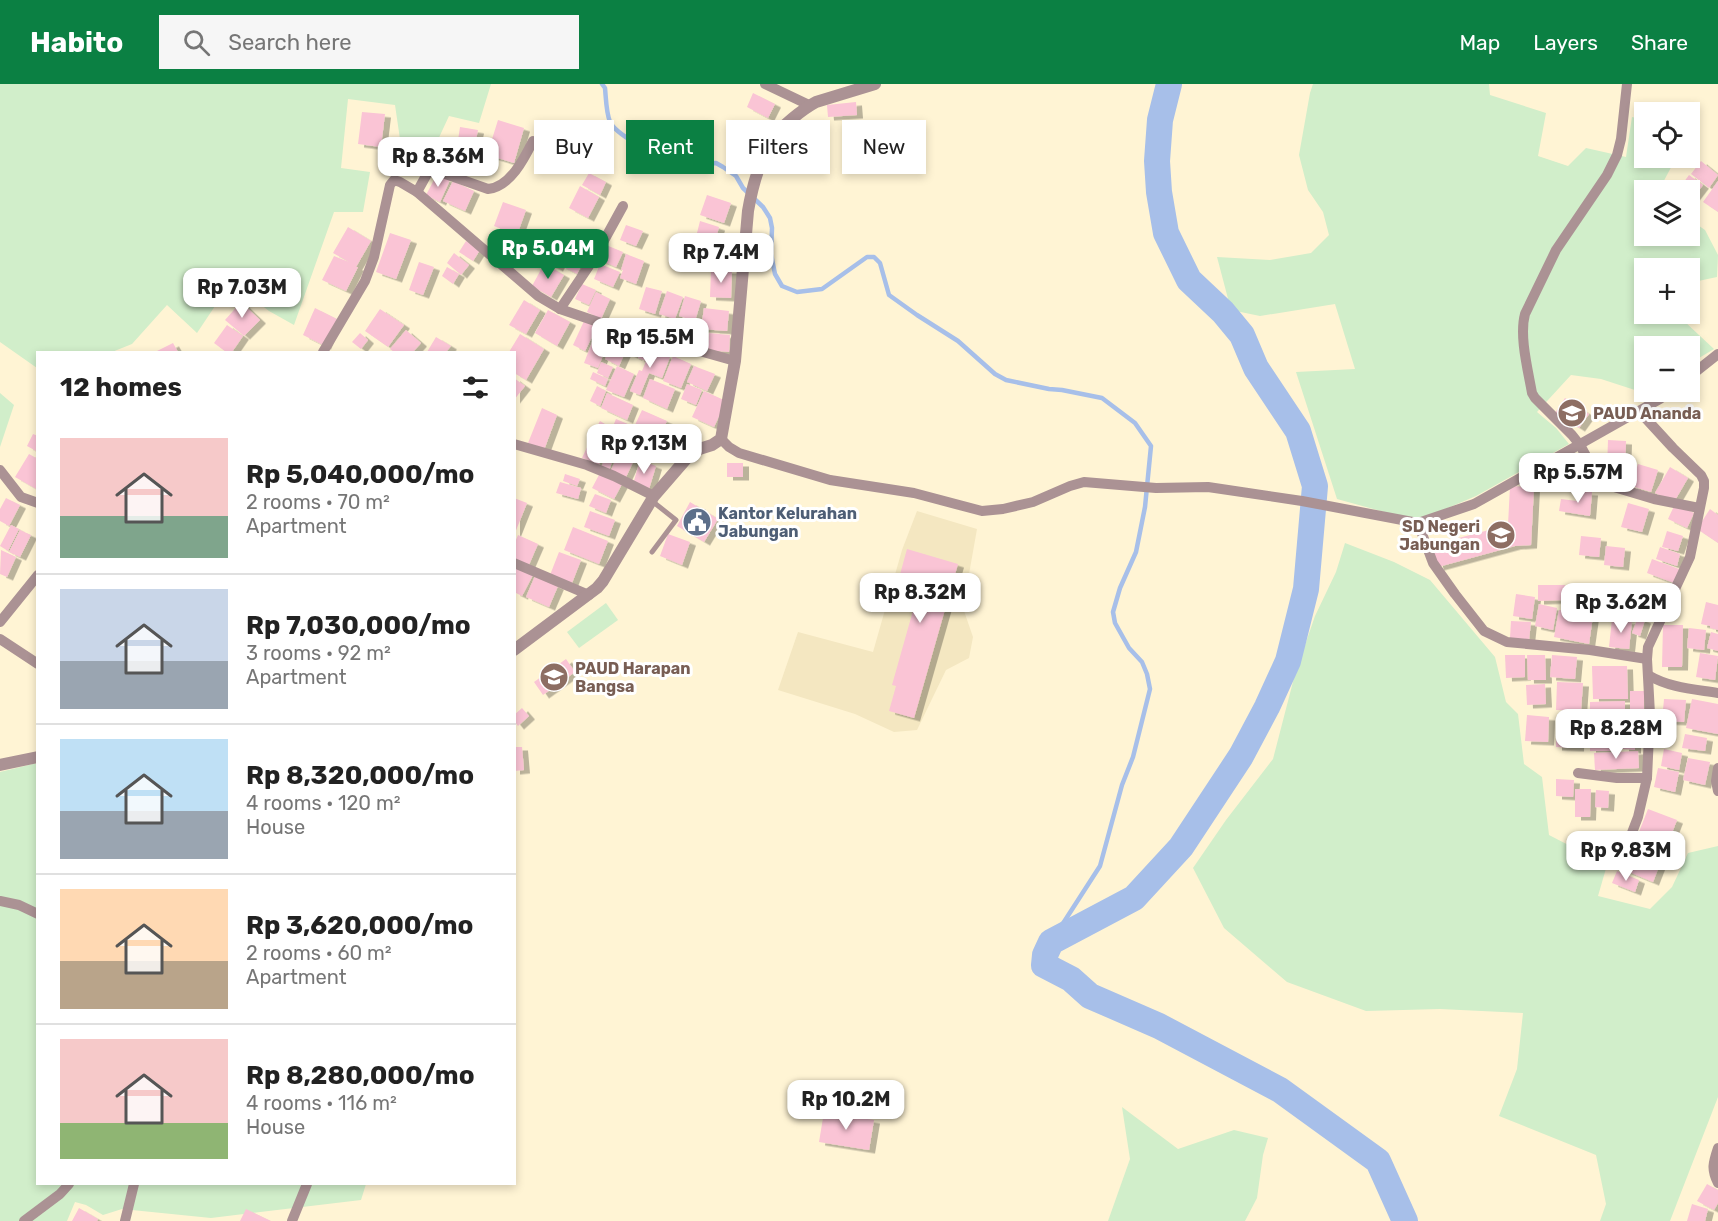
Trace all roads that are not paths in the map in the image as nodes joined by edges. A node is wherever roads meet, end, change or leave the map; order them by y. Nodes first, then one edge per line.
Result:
1 (765, 84) edge
2 (874, 84) edge
3 (1627, 84) edge
4 (809, 105) junction
5 (533, 141) dead end
6 (417, 192) junction
7 (622, 206) dead end
8 (560, 309) junction
9 (324, 351) edge
10 (1718, 354) edge
11 (735, 361) junction
12 (1700, 368) edge
13 (1655, 402) edge
14 (1639, 411) junction
15 (721, 439) junction
16 (516, 445) edge
17 (1580, 445) junction
18 (0, 471) edge
19 (652, 498) junction
20 (36, 502) edge
21 (1699, 508) junction
22 (1418, 523) junction
23 (652, 552) dead end
24 (516, 564) edge
25 (36, 577) edge
26 (589, 595) junction
27 (0, 622) edge
28 (0, 639) edge
29 (516, 649) edge
30 (1647, 658) junction
31 (36, 663) edge
32 (1648, 675) junction
33 (1718, 693) edge
34 (36, 757) edge
35 (0, 765) edge
36 (1718, 768) edge
37 (1578, 773) dead end
38 (1647, 778) junction
39 (1718, 791) edge
40 (1620, 864) dead end
41 (0, 901) edge
42 (36, 913) edge
43 (1718, 1148) edge
44 (1718, 1183) edge
45 (68, 1185) edge
46 (134, 1185) edge
47 (307, 1185) edge
48 (24, 1221) edge
49 (125, 1221) edge
50 (292, 1221) edge

1 - 4 street
2 - 4 street
3 - 17 street
4 - 11 street
5 - 6 street
6 - 8 street
6 - 9 street
7 - 8 street
8 - 11 street
10 - 12 street
11 - 15 street
13 - 14 street
14 - 17 street
14 - 21 street
15 - 19 street
15 - 22 street
16 - 19 street
17 - 21 street
17 - 22 street
18 - 20 street
19 - 23 lane
19 - 26 street
21 - 30 street
22 - 30 street
24 - 26 street
25 - 27 street
26 - 29 street
28 - 31 street
30 - 32 street
32 - 33 street
32 - 38 street
34 - 35 street
36 - 39 street
37 - 38 street
38 - 40 street
41 - 42 street
43 - 44 street
45 - 48 street
46 - 49 street
47 - 50 street

